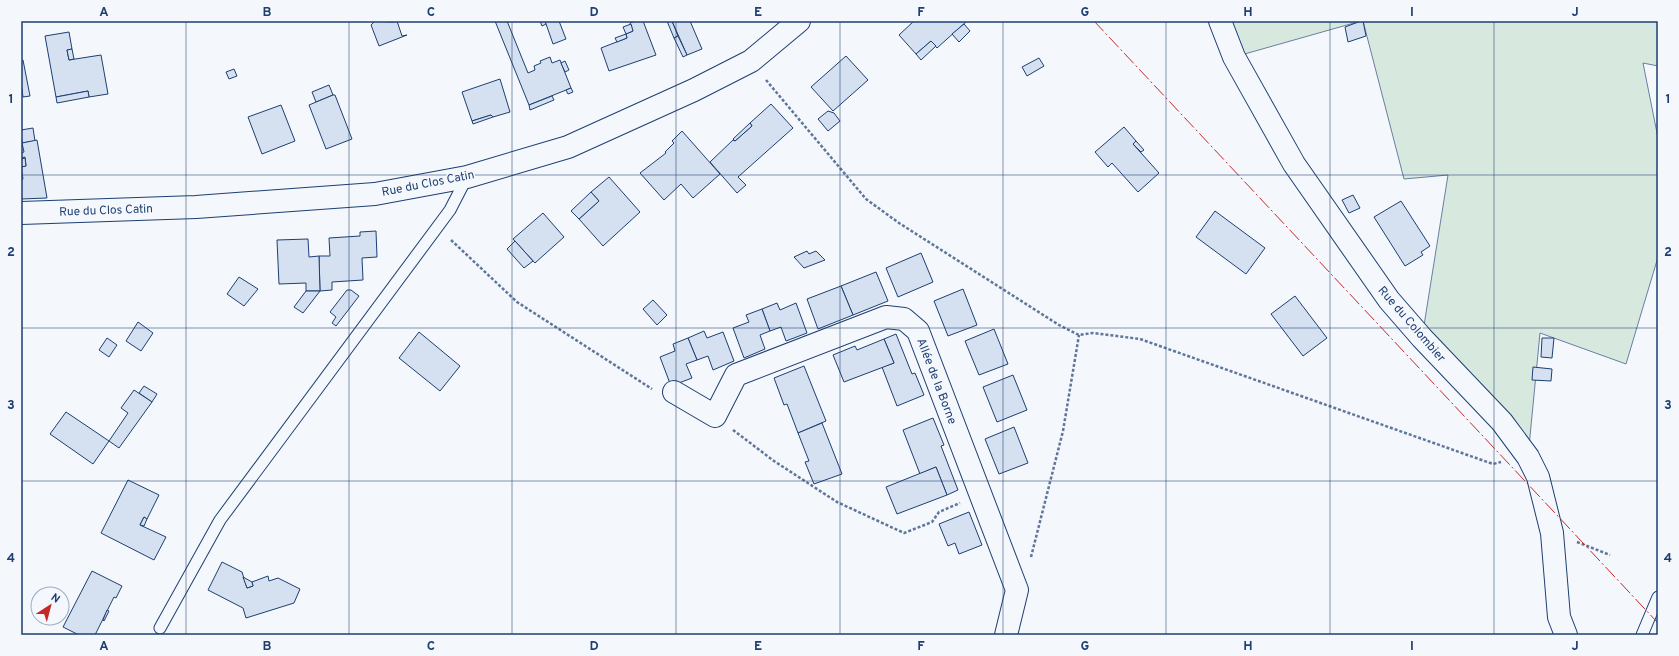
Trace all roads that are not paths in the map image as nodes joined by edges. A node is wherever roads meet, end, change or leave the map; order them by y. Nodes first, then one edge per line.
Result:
1 (799, 21) edge
2 (1220, 21) edge
3 (467, 177) junction
4 (21, 213) edge
5 (674, 392) road end
6 (1658, 597) edge
7 (160, 628) dead end
8 (1006, 635) edge
9 (1566, 635) edge
10 (1642, 635) edge

1 - 3 street, Rue du Clos Catin
2 - 9 street, Rue du Colombier
3 - 4 street, Rue du Clos Catin
3 - 7 lane
5 - 8 street, Allée de la Borne
6 - 10 lane

